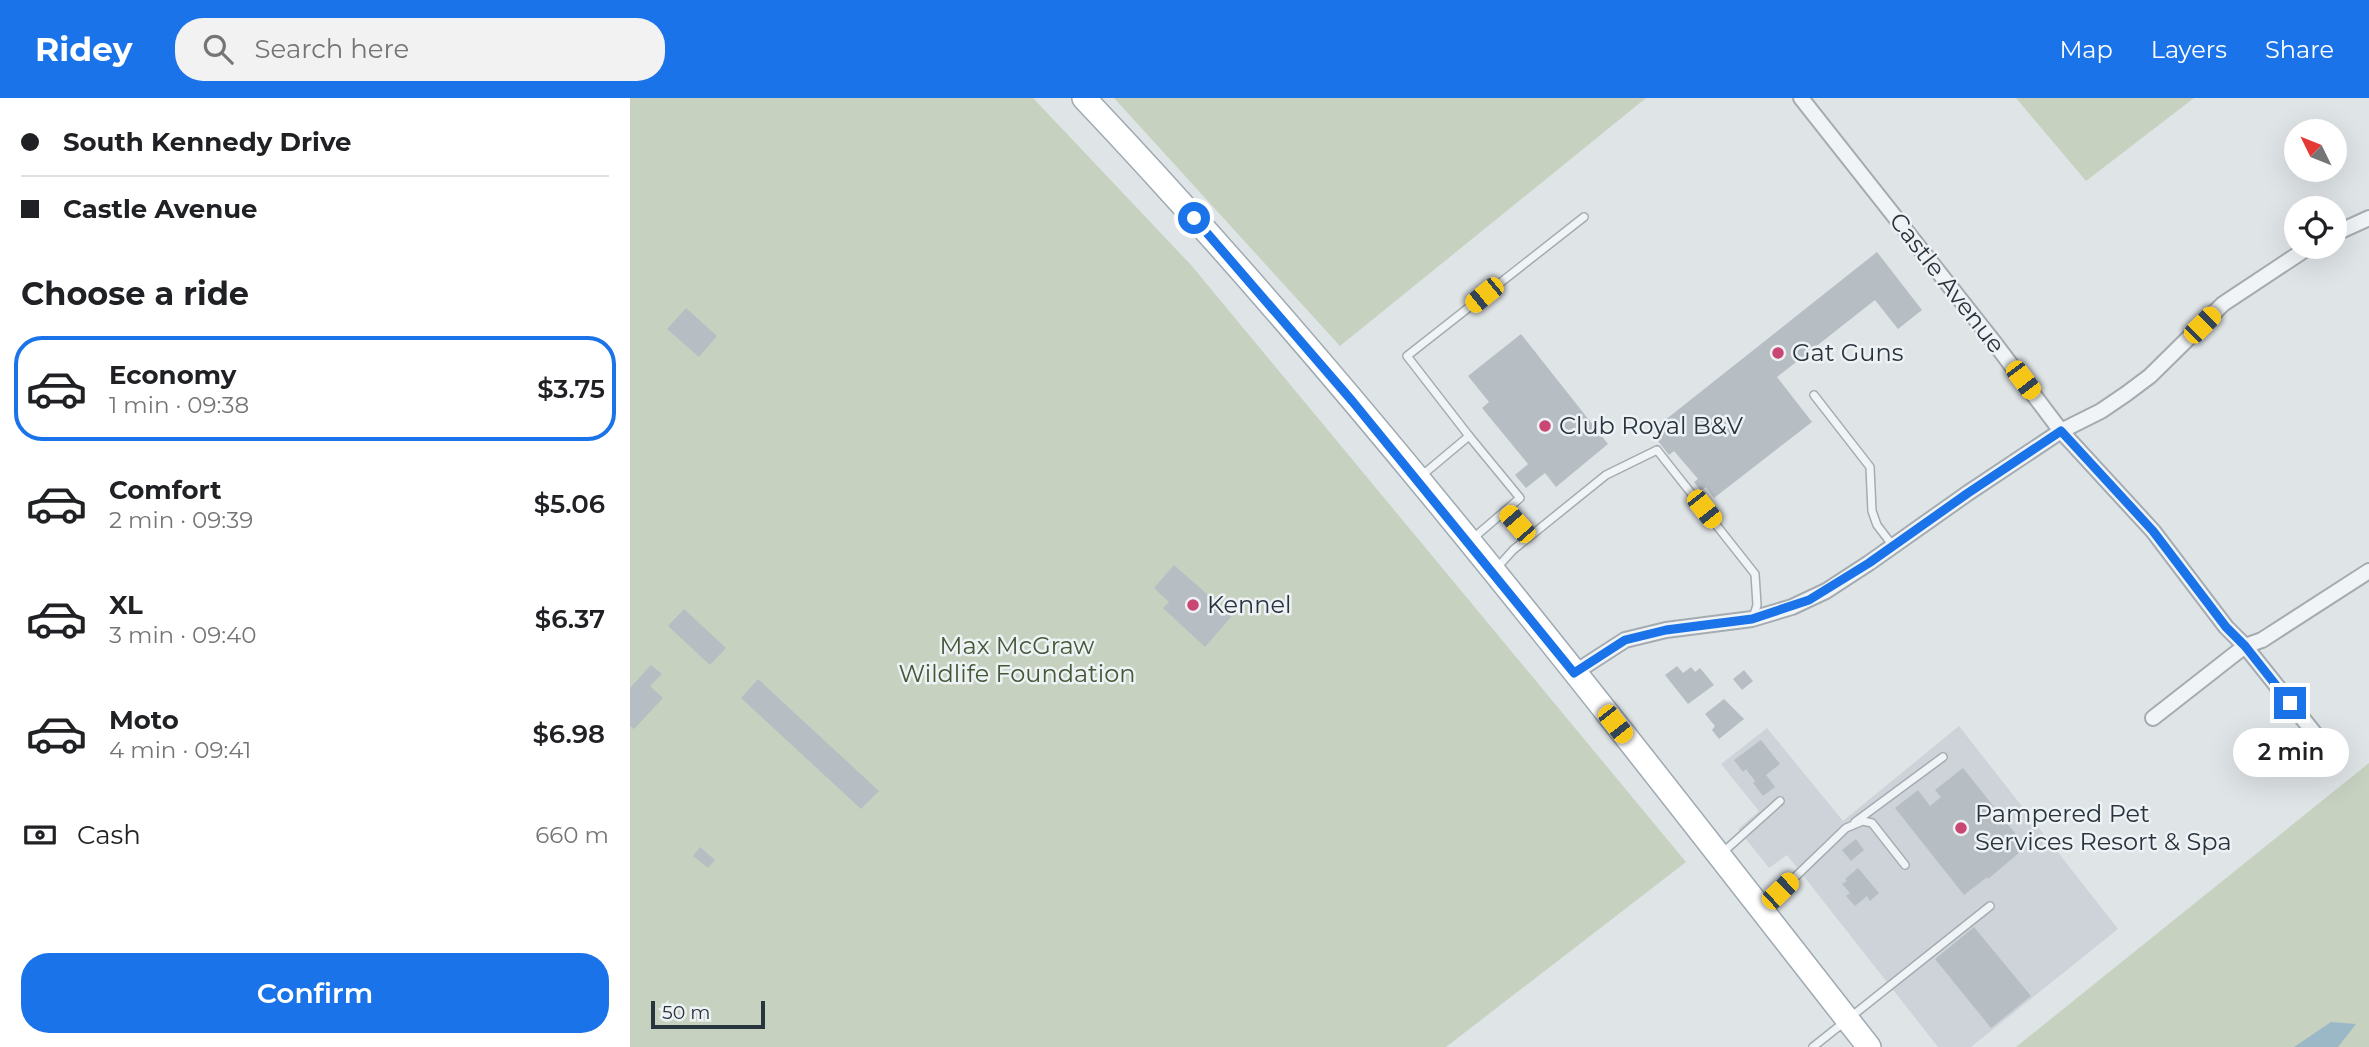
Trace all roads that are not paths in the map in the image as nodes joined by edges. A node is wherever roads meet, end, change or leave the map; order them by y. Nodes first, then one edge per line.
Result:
1 (1084, 98) edge
2 (1801, 98) edge
3 (1584, 217) dead end
4 (2369, 218) edge
5 (2347, 228) edge
6 (2291, 259) edge
7 (1814, 395) dead end
8 (2061, 431) junction
9 (1469, 436) junction
10 (1417, 480) junction
11 (1505, 511) junction
12 (1528, 538) junction
13 (1468, 542) junction
14 (1893, 547) junction
15 (2369, 571) edge
16 (1493, 572) junction
17 (1752, 619) junction
18 (2245, 646) junction
19 (1574, 673) junction
20 (2153, 718) dead end
21 (1943, 757) dead end
22 (2334, 759) dead end
23 (1780, 801) dead end
24 (1846, 828) junction
25 (1718, 856) junction
26 (1905, 865) dead end
27 (1990, 906) dead end
28 (1761, 910) junction
29 (1848, 1020) junction
30 (1813, 1047) edge
31 (1869, 1047) edge

1 - 10 main road
2 - 8 street, Castle Avenue
3 - 9 lane
4 - 5 street
6 - 8 street
7 - 14 lane
8 - 14 street
8 - 18 street, Castle Avenue
9 - 10 lane
9 - 11 lane
10 - 13 main road
11 - 12 lane
11 - 13 lane
12 - 16 lane
12 - 17 lane
13 - 16 main road
14 - 17 street
15 - 18 street
16 - 19 main road
17 - 19 street
18 - 20 street
18 - 22 street, Castle Avenue
19 - 25 main road
21 - 24 lane
23 - 25 lane
24 - 26 lane
24 - 28 lane
25 - 28 main road
27 - 29 lane
28 - 29 main road
29 - 30 lane
29 - 31 main road

